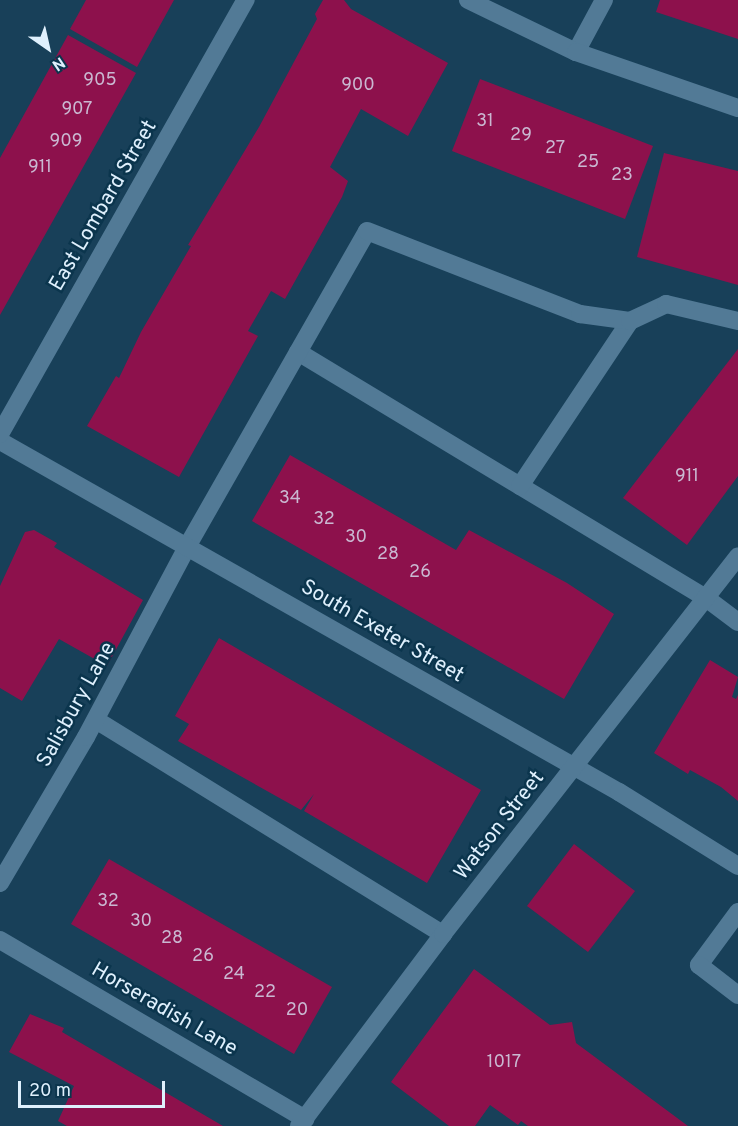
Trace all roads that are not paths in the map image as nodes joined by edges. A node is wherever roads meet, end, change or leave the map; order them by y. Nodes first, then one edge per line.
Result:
1 (246, 0) edge
2 (468, 0) edge
3 (604, 0) edge
4 (576, 52) junction
5 (738, 108) edge
6 (630, 321) junction
7 (738, 321) edge
8 (298, 352) junction
9 (0, 434) edge
10 (0, 441) edge
11 (520, 486) junction
12 (188, 545) junction
13 (738, 557) edge
14 (706, 598) junction
15 (738, 622) edge
16 (96, 720) junction
17 (575, 768) junction
18 (738, 866) edge
19 (0, 883) edge
20 (738, 912) edge
21 (443, 934) junction
22 (0, 940) edge
23 (738, 995) edge
24 (302, 1122) edge

1 - 9 street, East Lombard Street
2 - 4 street
3 - 4 street
4 - 5 street
6 - 7 street
6 - 8 street, Salisbury Lane
6 - 11 street
8 - 11 street
8 - 12 street, Salisbury Lane
10 - 12 street, South Exeter Street
11 - 14 street
12 - 16 street, Salisbury Lane
12 - 17 street, South Exeter Street
13 - 14 street, Watson Street
14 - 15 street
14 - 17 street, Watson Street
16 - 19 street, Salisbury Lane
16 - 21 street
17 - 18 street, South Exeter Street
17 - 21 street, Watson Street
20 - 23 street
21 - 24 street, Watson Street
22 - 24 street, Horseradish Lane

